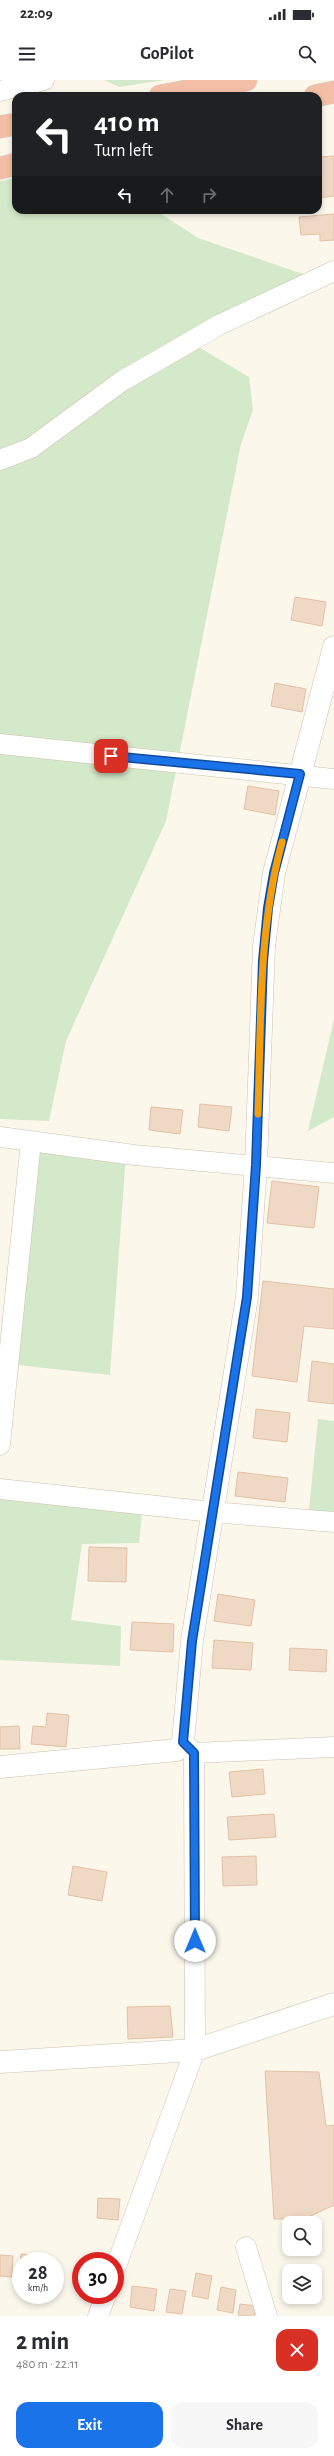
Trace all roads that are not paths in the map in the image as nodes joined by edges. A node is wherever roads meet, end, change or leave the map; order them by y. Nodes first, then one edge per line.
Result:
1 (44, 80) edge
2 (246, 80) edge
3 (0, 91) edge
4 (182, 92) edge
5 (334, 92) edge
6 (322, 95) edge
7 (12, 116) edge
8 (0, 117) edge
9 (12, 125) edge
10 (0, 127) edge
11 (12, 156) edge
12 (0, 158) edge
13 (12, 165) edge
14 (0, 168) edge
15 (334, 271) edge
16 (0, 460) edge
17 (334, 647) edge
18 (0, 744) edge
19 (300, 774) junction
20 (334, 779) edge
21 (0, 1138) edge
22 (31, 1141) junction
23 (256, 1165) junction
24 (334, 1173) edge
25 (0, 1445) edge
26 (0, 1489) edge
27 (212, 1512) junction
28 (334, 1522) edge
29 (334, 1747) edge
30 (188, 1748) junction
31 (0, 1767) edge
32 (334, 2004) edge
33 (195, 2050) junction
34 (0, 2062) edge
35 (246, 2247) dead end
36 (121, 2252) edge
37 (103, 2304) edge
38 (98, 2316) edge
39 (267, 2316) edge

1 - 3 street
2 - 4 highway
5 - 6 highway
7 - 8 highway
9 - 10 highway
11 - 12 highway
13 - 14 highway
15 - 16 street
17 - 19 street
18 - 19 street
19 - 20 street
19 - 23 street
21 - 22 street
22 - 23 street
22 - 25 street
23 - 24 street
23 - 27 street
26 - 27 street
27 - 28 street
27 - 30 street
29 - 30 street
30 - 31 street
30 - 33 street
32 - 33 street
33 - 34 street
33 - 36 street
35 - 39 street
37 - 38 street

